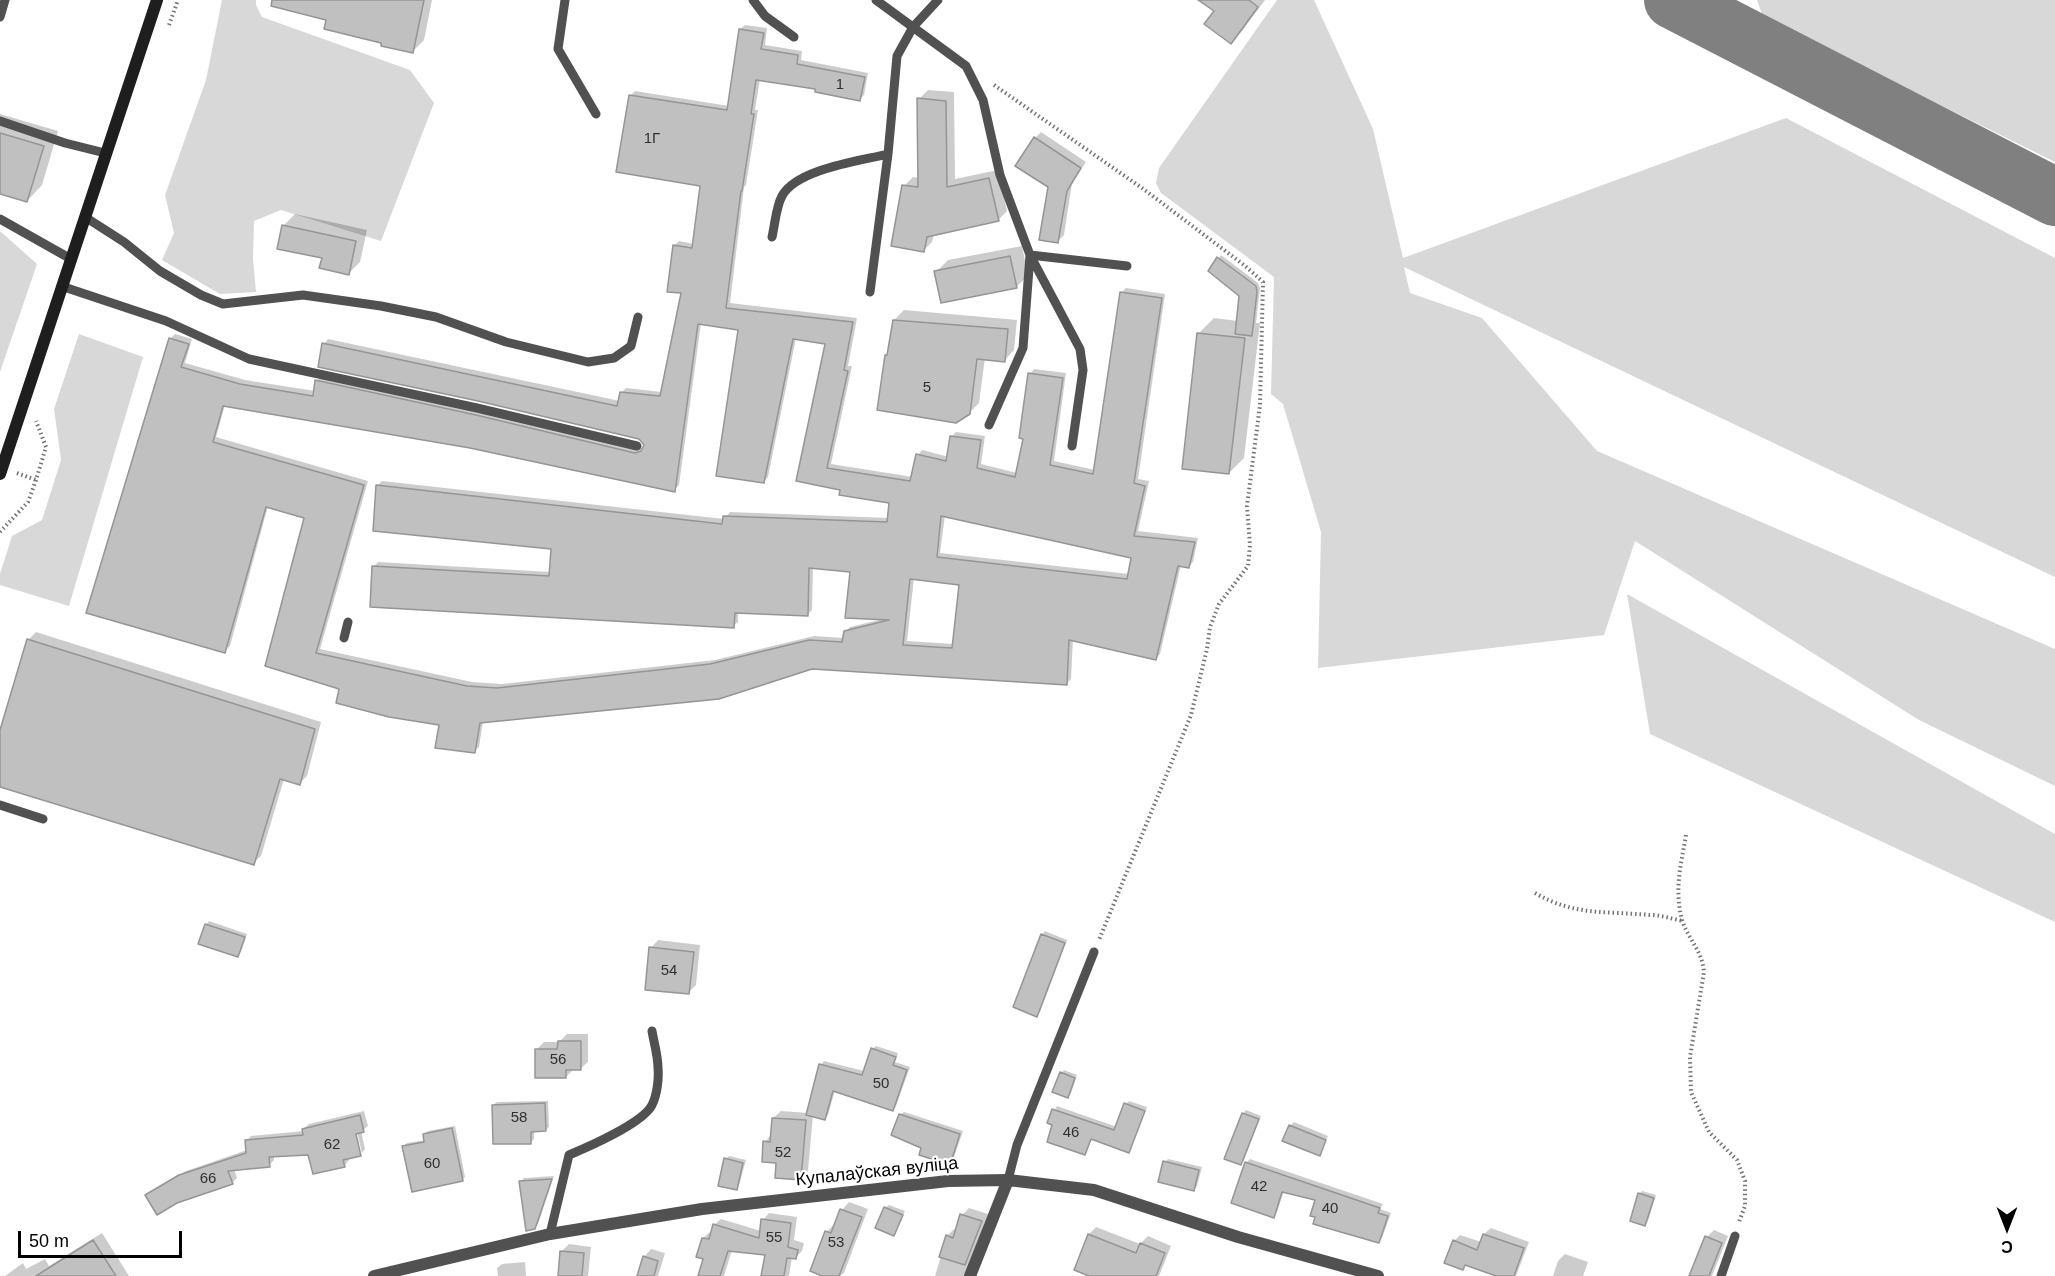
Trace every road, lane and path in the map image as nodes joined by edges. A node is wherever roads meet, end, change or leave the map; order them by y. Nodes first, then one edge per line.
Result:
1 (5, 0) edge
2 (157, 0) edge
3 (566, 0) edge
4 (753, 0) edge
5 (876, 0) edge
6 (938, 0) edge
7 (0, 17) edge
8 (913, 27) junction
9 (794, 37) dead end
10 (993, 85) dead end
11 (596, 114) dead end
12 (0, 121) edge
13 (105, 153) junction
14 (888, 154) junction
15 (85, 217) junction
16 (0, 219) edge
17 (772, 237) dead end
18 (1030, 255) junction
19 (71, 259) junction
20 (1127, 266) dead end
21 (61, 286) junction
22 (870, 292) dead end
23 (638, 317) dead end
24 (989, 425) dead end
25 (637, 446) dead end
26 (1072, 446) dead end
27 (0, 474) edge
28 (348, 622) dead end
29 (344, 638) dead end
30 (0, 805) edge
31 (44, 819) dead end
32 (1686, 835) dead end
33 (1535, 893) dead end
34 (1683, 921) junction
35 (1094, 952) joint
36 (652, 1031) dead end
37 (1008, 1180) junction
38 (550, 1234) junction
39 (1735, 1236) joint
40 (374, 1276) edge
41 (970, 1276) edge
42 (1378, 1276) edge
43 (1721, 1276) edge

1 - 7 lane
2 - 13 street
3 - 11 lane
4 - 9 lane
5 - 8 lane
6 - 8 lane
8 - 14 lane
8 - 18 lane
10 - 35 path
12 - 13 lane
13 - 15 street
14 - 17 lane
14 - 22 lane
15 - 19 street
15 - 23 lane
16 - 19 lane
18 - 20 lane
18 - 24 lane
18 - 26 lane
19 - 21 street
21 - 25 lane
21 - 27 street
28 - 29 lane
30 - 31 lane
32 - 34 path
33 - 34 path
34 - 39 path
35 - 37 lane
36 - 38 lane
37 - 38 street, Купалаўская вуліца
37 - 41 street
37 - 42 street, Купалаўская вуліца
38 - 40 street, Купалаўская вуліца
39 - 43 lane

